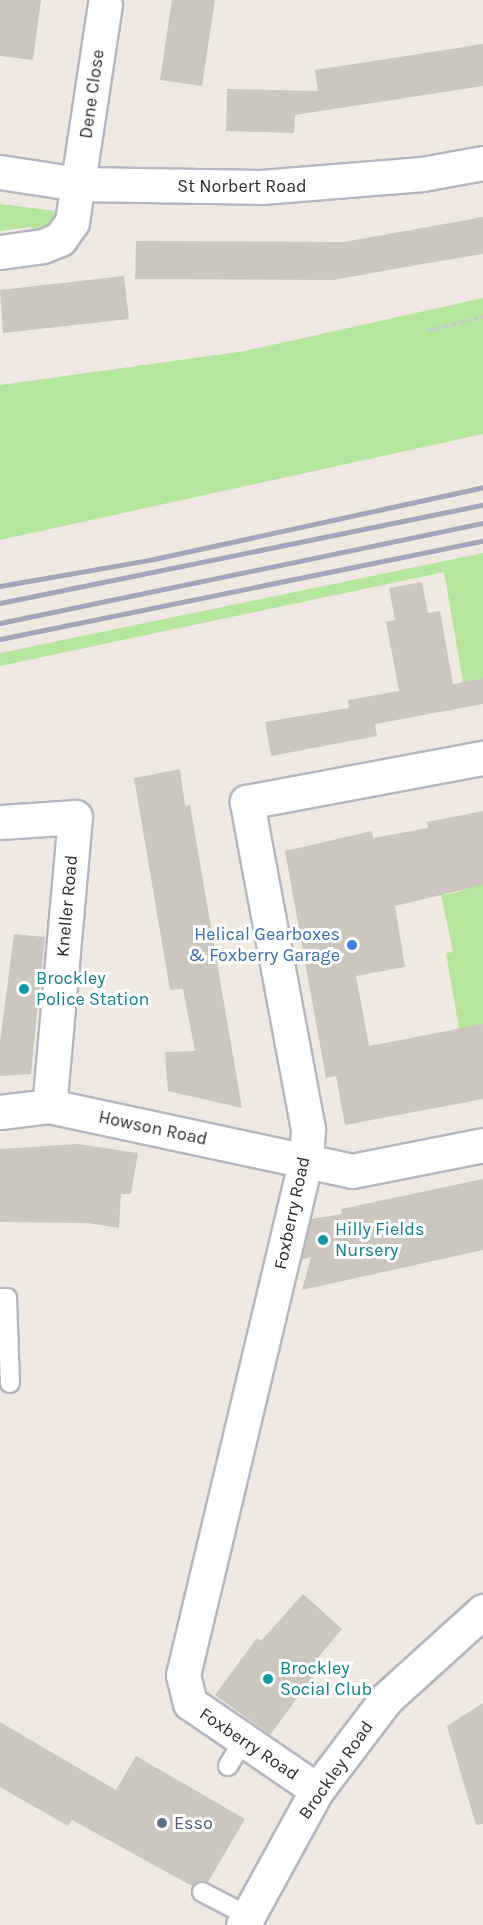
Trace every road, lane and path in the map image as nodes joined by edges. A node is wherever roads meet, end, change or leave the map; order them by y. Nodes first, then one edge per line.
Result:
1 (105, 4) dead end
2 (483, 163) edge
3 (0, 172) edge
4 (78, 184) junction
5 (0, 252) edge
6 (483, 317) edge
7 (430, 330) dead end
8 (483, 758) edge
9 (0, 822) edge
10 (49, 1106) junction
11 (0, 1112) edge
12 (483, 1145) edge
13 (306, 1159) junction
14 (0, 1298) edge
15 (10, 1383) dead end
16 (483, 1611) edge
17 (317, 1790) junction
18 (202, 1892) dead end
19 (246, 1921) edge

1 - 4 street, Dene Close
2 - 4 street, St Norbert Road
3 - 4 street, St Norbert Road
4 - 5 street, Dene Close
6 - 7 path
8 - 13 street, Foxberry Road
9 - 10 street, Kneller Road
10 - 11 street, Howson Road
10 - 13 street, Howson Road
12 - 13 street, Howson Road
13 - 17 street, Foxberry Road
14 - 15 lane
16 - 17 street, Brockley Road
17 - 19 street, Brockley Road
18 - 19 lane

